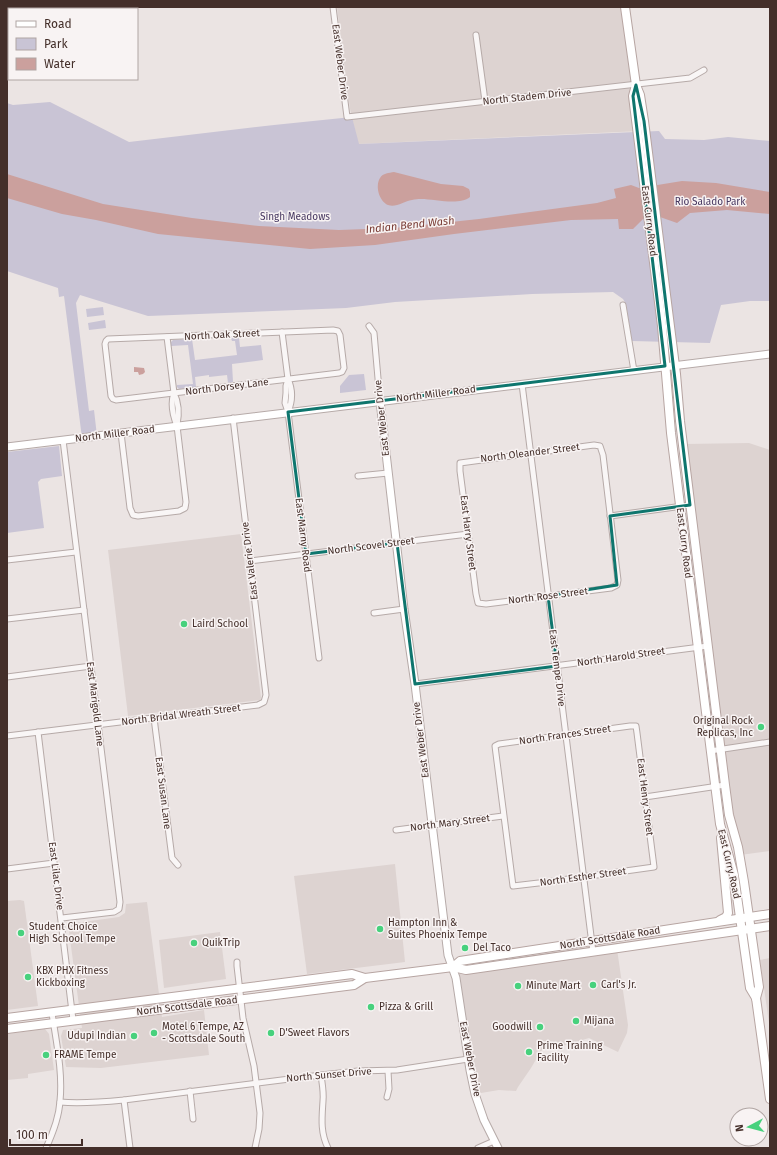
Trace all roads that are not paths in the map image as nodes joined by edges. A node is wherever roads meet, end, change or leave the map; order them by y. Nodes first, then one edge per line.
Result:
1 (333, 7) edge
2 (625, 7) edge
3 (476, 35) dead end
4 (704, 70) dead end
5 (636, 85) junction
6 (485, 101) junction
7 (347, 117) joint
8 (653, 223) junction
9 (623, 305) dead end
10 (369, 326) dead end
11 (282, 332) junction
12 (167, 337) junction
13 (770, 354) edge
14 (675, 365) junction
15 (665, 366) junction
16 (634, 370) junction
17 (342, 372) joint
18 (288, 379) junction
19 (522, 384) junction
20 (174, 393) junction
21 (113, 399) joint
22 (380, 401) junction
23 (288, 412) junction
24 (233, 418) junction
25 (176, 426) junction
26 (121, 433) junction
27 (63, 440) junction
28 (7, 446) edge
29 (530, 453) junction
30 (460, 463) joint
31 (388, 473) junction
32 (358, 476) dead end
33 (690, 506) junction
34 (680, 507) junction
35 (610, 516) junction
36 (468, 534) junction
37 (397, 543) junction
38 (76, 552) junction
39 (306, 554) junction
40 (7, 560) edge
41 (250, 561) junction
42 (548, 596) junction
43 (478, 603) joint
44 (404, 609) junction
45 (84, 610) junction
46 (374, 613) dead end
47 (7, 619) edge
48 (708, 646) junction
49 (698, 647) junction
50 (319, 658) dead end
51 (91, 666) junction
52 (556, 666) junction
53 (7, 677) edge
54 (415, 684) junction
55 (264, 702) joint
56 (154, 718) junction
57 (98, 725) junction
58 (636, 726) joint
59 (38, 732) junction
60 (566, 735) junction
61 (7, 736) edge
62 (770, 742) edge
63 (721, 749) junction
64 (710, 751) junction
65 (725, 785) junction
66 (715, 787) junction
67 (645, 797) junction
68 (503, 816) junction
69 (720, 824) junction
70 (432, 826) junction
71 (396, 830) dead end
72 (54, 863) junction
73 (178, 865) dead end
74 (654, 867) joint
75 (7, 869) edge
76 (583, 877) junction
77 (770, 914) edge
78 (749, 917) junction
79 (62, 918) junction
80 (740, 919) junction
81 (717, 922) junction
82 (770, 926) edge
83 (751, 929) junction
84 (742, 930) junction
85 (592, 941) junction
86 (593, 952) junction
87 (237, 962) dead end
88 (453, 967) junction
89 (365, 978) junction
90 (239, 989) junction
91 (756, 998) junction
92 (240, 999) junction
93 (72, 1010) junction
94 (52, 1013) junction
95 (7, 1018) edge
96 (73, 1020) junction
97 (53, 1023) junction
98 (7, 1029) edge
99 (468, 1060) junction
100 (388, 1071) junction
101 (321, 1075) junction
102 (256, 1082) junction
103 (190, 1091) junction
104 (387, 1097) dead end
105 (770, 1099) edge
106 (124, 1100) junction
107 (60, 1102) junction
108 (193, 1119) dead end
109 (494, 1141) junction
110 (46, 1148) edge
111 (130, 1148) edge
112 (255, 1148) edge
113 (328, 1148) edge
114 (478, 1148) edge
115 (498, 1148) edge

1 - 7 street, East Weber Drive
2 - 5 main road, East Curry Road
3 - 6 street
4 - 5 street, North Stadem Drive
5 - 6 street, North Stadem Drive
5 - 8 main road, East Curry Road
6 - 7 street, North Stadem Drive
8 - 14 main road, East Curry Road
8 - 15 main road, East Curry Road
9 - 16 street
10 - 22 street, East Weber Drive
11 - 12 street, North Oak Street
11 - 17 street, North Oak Street
11 - 18 street, East Marny Road
12 - 20 street
12 - 21 street, North Oak Street
13 - 14 street, North Miller Road
14 - 15 street, North Miller Road
14 - 33 main road, East Curry Road
15 - 16 street, North Miller Road
15 - 34 main road, East Curry Road
16 - 19 street, North Miller Road
17 - 18 street, North Dorsey Lane
18 - 20 street, North Dorsey Lane
18 - 23 street, East Marny Road
19 - 22 street, North Miller Road
19 - 29 street, East Tempe Drive
20 - 21 street, North Dorsey Lane
20 - 25 street
22 - 23 street, North Miller Road
22 - 31 street, East Weber Drive
23 - 24 street, North Miller Road
23 - 39 street, East Marny Road
24 - 25 street, North Miller Road
24 - 41 street, East Valerie Drive
25 - 26 street, North Miller Road
25 - 26 street
26 - 27 street, North Miller Road
27 - 28 street, North Miller Road
27 - 38 street, East Marigold Lane
29 - 30 street, North Oleander Street
29 - 35 street, North Oleander Street
29 - 42 street, East Tempe Drive
30 - 36 street, East Harry Street
31 - 32 street
31 - 37 street, East Weber Drive
33 - 34 street
33 - 48 main road, East Curry Road
34 - 35 street
34 - 49 main road, East Curry Road
35 - 42 street, North Rose Street
36 - 37 street, North Scovel Street
36 - 43 street, East Harry Street
37 - 39 street, North Scovel Street
37 - 44 street, East Weber Drive
38 - 40 street
38 - 45 street, East Marigold Lane
39 - 41 street, North Scovel Street
39 - 50 street, East Marny Road
41 - 55 street, East Valerie Drive
42 - 43 street, North Rose Street
42 - 52 street, East Tempe Drive
44 - 46 street
44 - 54 street, East Weber Drive
45 - 47 street
45 - 51 street, East Marigold Lane
48 - 49 street, North Harold Street
48 - 63 main road, East Curry Road
49 - 52 street, North Harold Street
49 - 64 main road, East Curry Road
51 - 53 street
51 - 57 street, East Marigold Lane
52 - 54 street, North Harold Street
52 - 60 street, East Tempe Drive
54 - 70 street, East Weber Drive
55 - 56 street, North Bridal Wreath Street
56 - 57 street, North Bridal Wreath Street
56 - 73 street, East Susan Lane
57 - 59 street, North Bridal Wreath Street
57 - 79 street, East Marigold Lane
58 - 60 street, North Frances Street
58 - 67 street, East Henry Street
59 - 61 street, North Bridal Wreath Street
59 - 72 street, East Lilac Drive
60 - 68 street, North Frances Street
60 - 76 street, East Tempe Drive
62 - 63 street
63 - 64 street
63 - 65 main road, East Curry Road
64 - 66 main road, East Curry Road
65 - 66 street
65 - 78 main road, East Curry Road
66 - 67 street
66 - 69 main road, East Curry Road
67 - 74 street, East Henry Street
68 - 70 street, North Mary Street
68 - 76 street, North Esther Street
69 - 80 main road, East Curry Road
69 - 81 main road
70 - 71 street, North Mary Street
70 - 88 street, East Weber Drive
72 - 75 street
72 - 79 street, East Lilac Drive
74 - 76 street, North Esther Street
76 - 85 street, East Tempe Drive
77 - 78 main road, North Scottsdale Road
78 - 80 main road, North Scottsdale Road
78 - 83 main road, East Curry Road
79 - 93 street, East Lilac Drive
80 - 81 main road, North Scottsdale Road
80 - 84 main road, East Curry Road
81 - 85 main road, North Scottsdale Road
82 - 83 main road, North Scottsdale Road
83 - 84 main road, North Scottsdale Road
83 - 91 main road, East Curry Road
84 - 86 main road, North Scottsdale Road
84 - 91 main road, East Curry Road
85 - 86 street, East Tempe Drive
85 - 88 main road, North Scottsdale Road
86 - 88 main road, North Scottsdale Road
87 - 90 street
88 - 89 main road, North Scottsdale Road
88 - 99 street, East Weber Drive
89 - 90 main road, North Scottsdale Road
89 - 92 main road, North Scottsdale Road
90 - 92 street
90 - 93 main road, North Scottsdale Road
91 - 105 main road, East Curry Road
92 - 96 main road, North Scottsdale Road
92 - 102 street
93 - 94 main road, North Scottsdale Road
93 - 96 street, East Lilac Drive
94 - 95 main road, North Scottsdale Road
94 - 97 street
96 - 97 main road, North Scottsdale Road
97 - 98 main road, North Scottsdale Road
97 - 107 street
99 - 100 street, North Sunset Drive
99 - 109 street, East Weber Drive
100 - 101 street, North Sunset Drive
100 - 104 street
101 - 102 street, North Sunset Drive
101 - 113 street
102 - 103 street, North Sunset Drive
102 - 112 street
103 - 106 street, North Sunset Drive
103 - 108 street
106 - 107 street, North Sunset Drive
106 - 111 street
107 - 110 street
109 - 114 street
109 - 115 street, East Weber Drive

